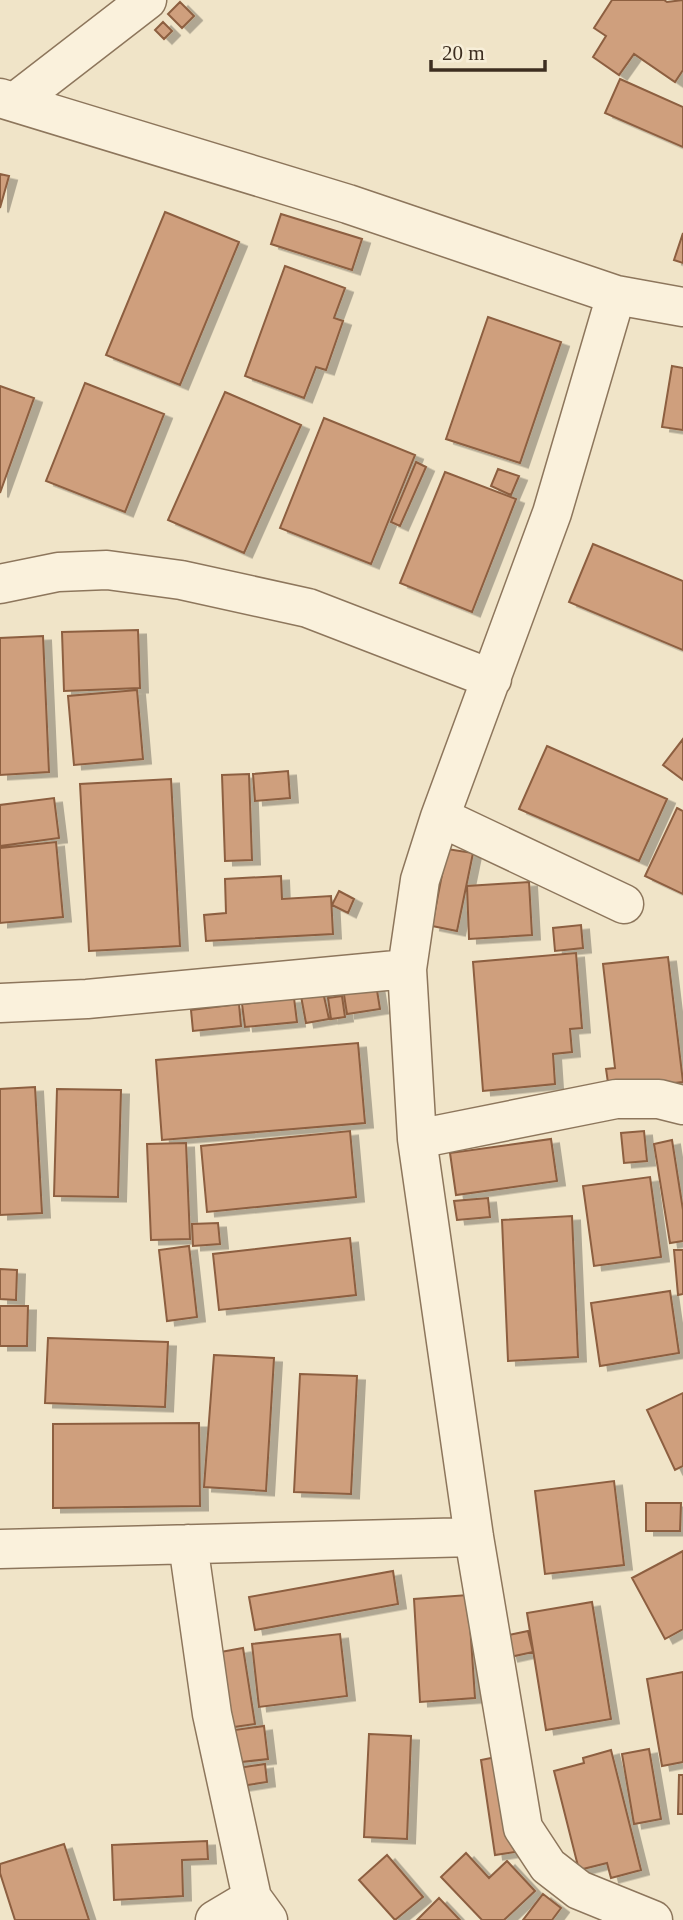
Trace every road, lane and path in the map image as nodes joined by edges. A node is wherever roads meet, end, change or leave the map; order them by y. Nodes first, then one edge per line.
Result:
1 (147, 0) edge
2 (8, 100) edge
3 (616, 295) junction
4 (683, 307) edge
5 (0, 584) edge
6 (492, 679) junction
7 (439, 817) junction
8 (624, 904) dead end
9 (407, 970) junction
10 (0, 1003) edge
11 (683, 1105) edge
12 (417, 1139) junction
13 (474, 1537) junction
14 (188, 1544) junction
15 (0, 1549) edge
16 (260, 1909) edge
17 (215, 1920) edge
18 (653, 1920) edge

1 - 2 street
2 - 3 street
3 - 4 street
3 - 6 street
5 - 6 street
6 - 7 street
7 - 8 street
7 - 9 street
9 - 10 street
9 - 12 street
11 - 12 street
12 - 13 street
13 - 14 street
13 - 18 street
14 - 15 street
14 - 16 street
16 - 17 street

